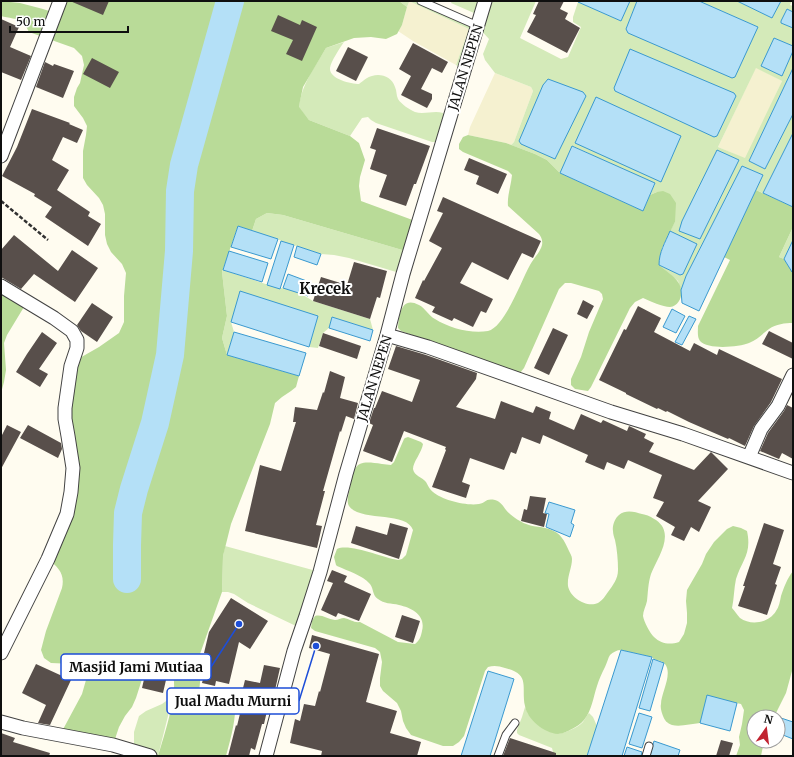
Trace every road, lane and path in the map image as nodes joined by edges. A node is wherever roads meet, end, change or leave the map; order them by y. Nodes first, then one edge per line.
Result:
1 (60, 1) edge
2 (421, 1) edge
3 (485, 1) edge
4 (478, 26) junction
5 (1, 156) edge
6 (1, 201) edge
7 (48, 240) dead end
8 (1, 286) edge
9 (387, 335) junction
10 (793, 375) edge
11 (748, 457) junction
12 (793, 473) edge
13 (1, 654) edge
14 (1, 722) edge
15 (515, 723) dead end
16 (649, 746) dead end
17 (150, 756) edge
18 (266, 756) edge
19 (498, 756) edge
20 (646, 756) edge

1 - 5 street
2 - 4 lane
3 - 4 street, JALAN NEPEN
4 - 9 street, JALAN NEPEN
6 - 7 path
8 - 13 street
9 - 11 street
9 - 18 street, JALAN NEPEN
10 - 11 street
11 - 12 street
14 - 17 street
15 - 19 lane
16 - 20 lane

